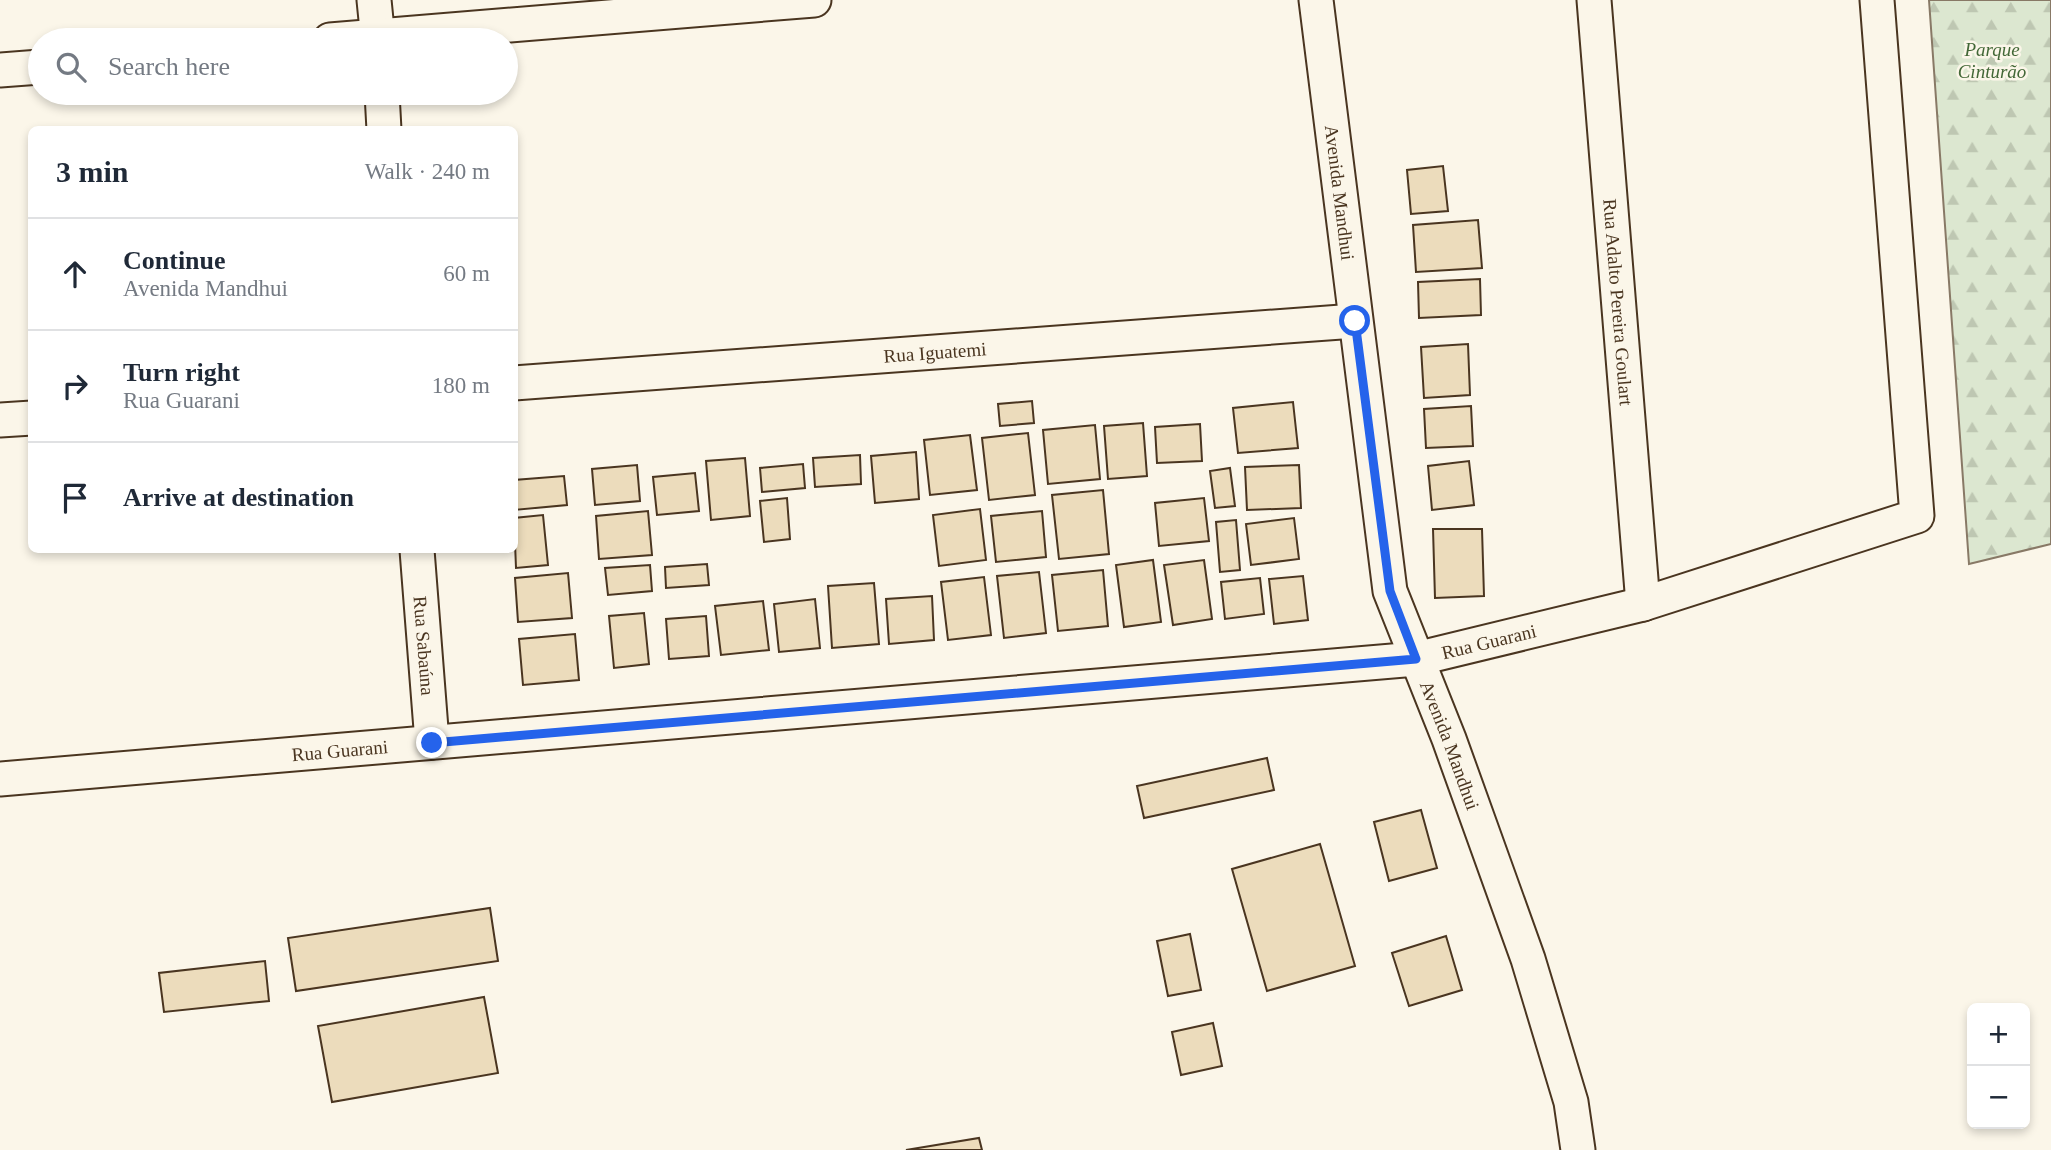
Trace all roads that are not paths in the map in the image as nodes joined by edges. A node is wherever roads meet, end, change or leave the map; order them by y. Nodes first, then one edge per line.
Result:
1 (374, 0) edge
2 (814, 0) edge
3 (1316, 0) edge
4 (1594, 0) edge
5 (1877, 0) edge
6 (376, 28) edge
7 (492, 28) edge
8 (28, 68) edge
9 (0, 71) edge
10 (383, 105) edge
11 (384, 126) edge
12 (1355, 321) junction
13 (518, 383) edge
14 (28, 418) edge
15 (0, 420) edge
16 (417, 553) edge
17 (1643, 604) junction
18 (1416, 659) junction
19 (432, 743) junction
20 (0, 779) edge
21 (1578, 1150) edge

1 - 6 street
2 - 7 street
3 - 12 street, Avenida Mandhui
4 - 17 street, Rua Adalto Pereira Goulart
5 - 17 street, Rua Guarani
8 - 9 street
10 - 11 street
12 - 13 street, Rua Iguatemi
12 - 18 street, Avenida Mandhui
14 - 15 street
16 - 19 street, Rua Sabaúna
17 - 18 street, Rua Guarani
18 - 19 street, Rua Guarani
18 - 21 street, Avenida Mandhui
19 - 20 street, Rua Guarani

